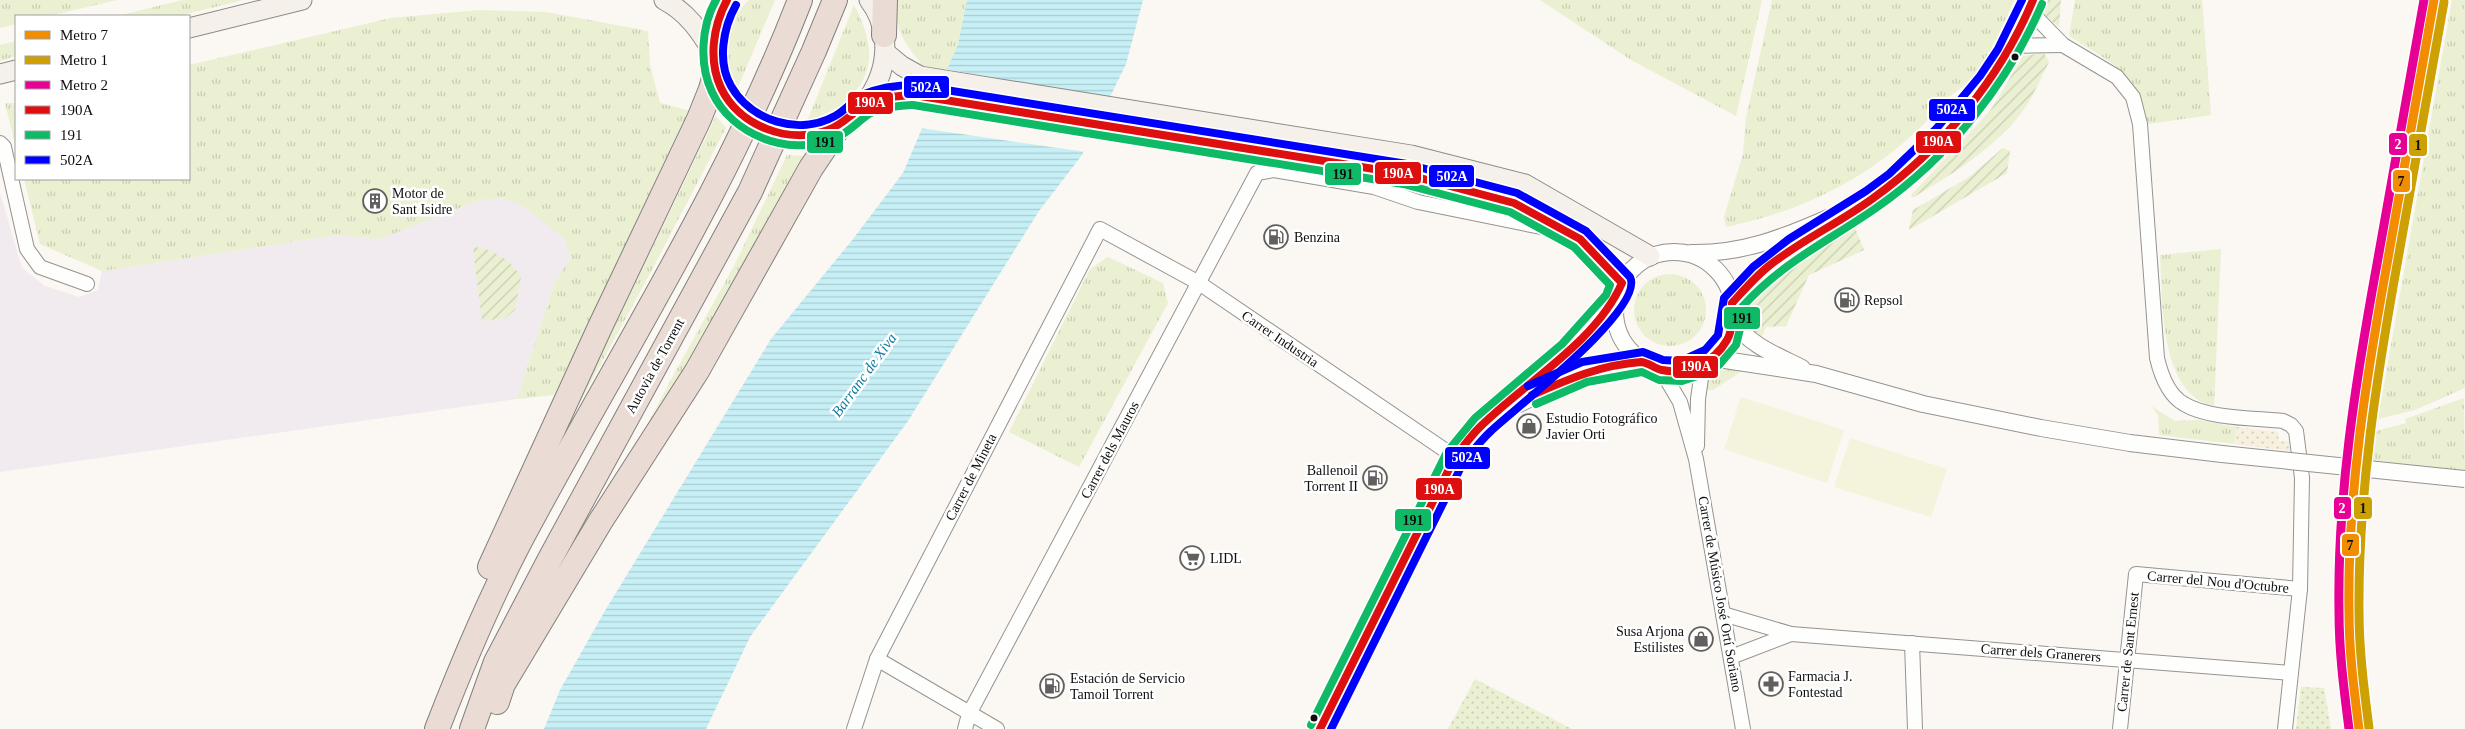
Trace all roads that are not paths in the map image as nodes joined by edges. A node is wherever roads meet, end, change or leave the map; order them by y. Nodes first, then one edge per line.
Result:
1 (302, 0) edge
2 (664, 0) edge
3 (727, 0) edge
4 (800, 0) edge
5 (834, 0) edge
6 (875, 1) edge
7 (2032, 5) edge
8 (190, 28) edge
9 (884, 43) junction
10 (2063, 45) junction
11 (2012, 46) junction
12 (714, 62) junction
13 (15, 70) edge
14 (0, 74) edge
15 (863, 106) junction
16 (1153, 123) junction
17 (840, 125) junction
18 (0, 143) edge
19 (1874, 198) junction
20 (1100, 229) joint
21 (1563, 229) junction
22 (1691, 254) junction
23 (1650, 256) junction
24 (1199, 283) junction
25 (1622, 283) junction
26 (87, 284) dead end
27 (1614, 301) junction
28 (1732, 303) junction
29 (1732, 320) junction
30 (1707, 361) junction
31 (1643, 362) junction
32 (1661, 370) junction
33 (1816, 374) junction
34 (1482, 425) junction
35 (1455, 457) junction
36 (1696, 459) junction
37 (2465, 479) edge
38 (2136, 574) joint
39 (2300, 589) junction
40 (1723, 614) junction
41 (1791, 634) junction
42 (1912, 643) junction
43 (1731, 657) junction
44 (877, 659) junction
45 (2128, 659) junction
46 (2291, 673) junction
47 (969, 714) junction
48 (423, 729) edge
49 (437, 729) edge
50 (472, 729) edge
51 (486, 729) edge
52 (854, 729) edge
53 (966, 729) edge
54 (997, 729) edge
55 (1320, 729) edge
56 (1743, 729) edge
57 (1915, 729) edge
58 (2120, 729) edge
59 (2285, 729) edge

1 - 8 main road
2 - 12 main road
3 - 12 main road
4 - 49 highway
5 - 50 highway, Autovia de Torrent
6 - 9 highway
7 - 10 street
7 - 11 street
9 - 15 main road
9 - 16 main road
10 - 11 street
10 - 39 street
11 - 19 street
12 - 17 main road, bridge
12 - 48 highway
13 - 14 main road
15 - 16 main road
15 - 17 main road
16 - 21 main road
16 - 23 main road
17 - 51 highway
18 - 26 street
19 - 22 street
19 - 28 street
20 - 24 street, Carrer Industria
20 - 44 street, Carrer de Mineta
21 - 24 street, Carrer dels Mauros
21 - 25 main road
22 - 23 street
22 - 28 street
23 - 25 street
24 - 35 street, Carrer Industria
24 - 47 street, Carrer dels Mauros
25 - 27 street
27 - 31 street
27 - 34 street
28 - 29 street
29 - 30 street
29 - 33 street
30 - 32 street
30 - 33 street
30 - 36 street, Carrer de Músico José Ortí Soriano
31 - 32 street
31 - 34 street
32 - 36 street, Carrer de Músico José Ortí Soriano
33 - 37 street, bridge
34 - 35 street
35 - 55 street
36 - 40 street, Carrer de Músico José Ortí Soriano
38 - 39 street, Carrer del Nou d'Octubre
38 - 45 street, Carrer de Sant Ernest
39 - 46 street
40 - 41 street, Carrer dels Granerers
40 - 43 street, Carrer de Músico José Ortí Soriano
41 - 42 street, Carrer dels Granerers
41 - 43 street, Carrer dels Granerers
42 - 45 street, Carrer dels Granerers
42 - 57 street
43 - 56 street, Carrer de Músico José Ortí Soriano
44 - 47 street
44 - 52 street, Carrer de Mineta
45 - 46 street, Carrer dels Granerers
45 - 58 street, Carrer de Sant Ernest
46 - 59 street
47 - 53 street, Carrer dels Mauros
47 - 54 street

